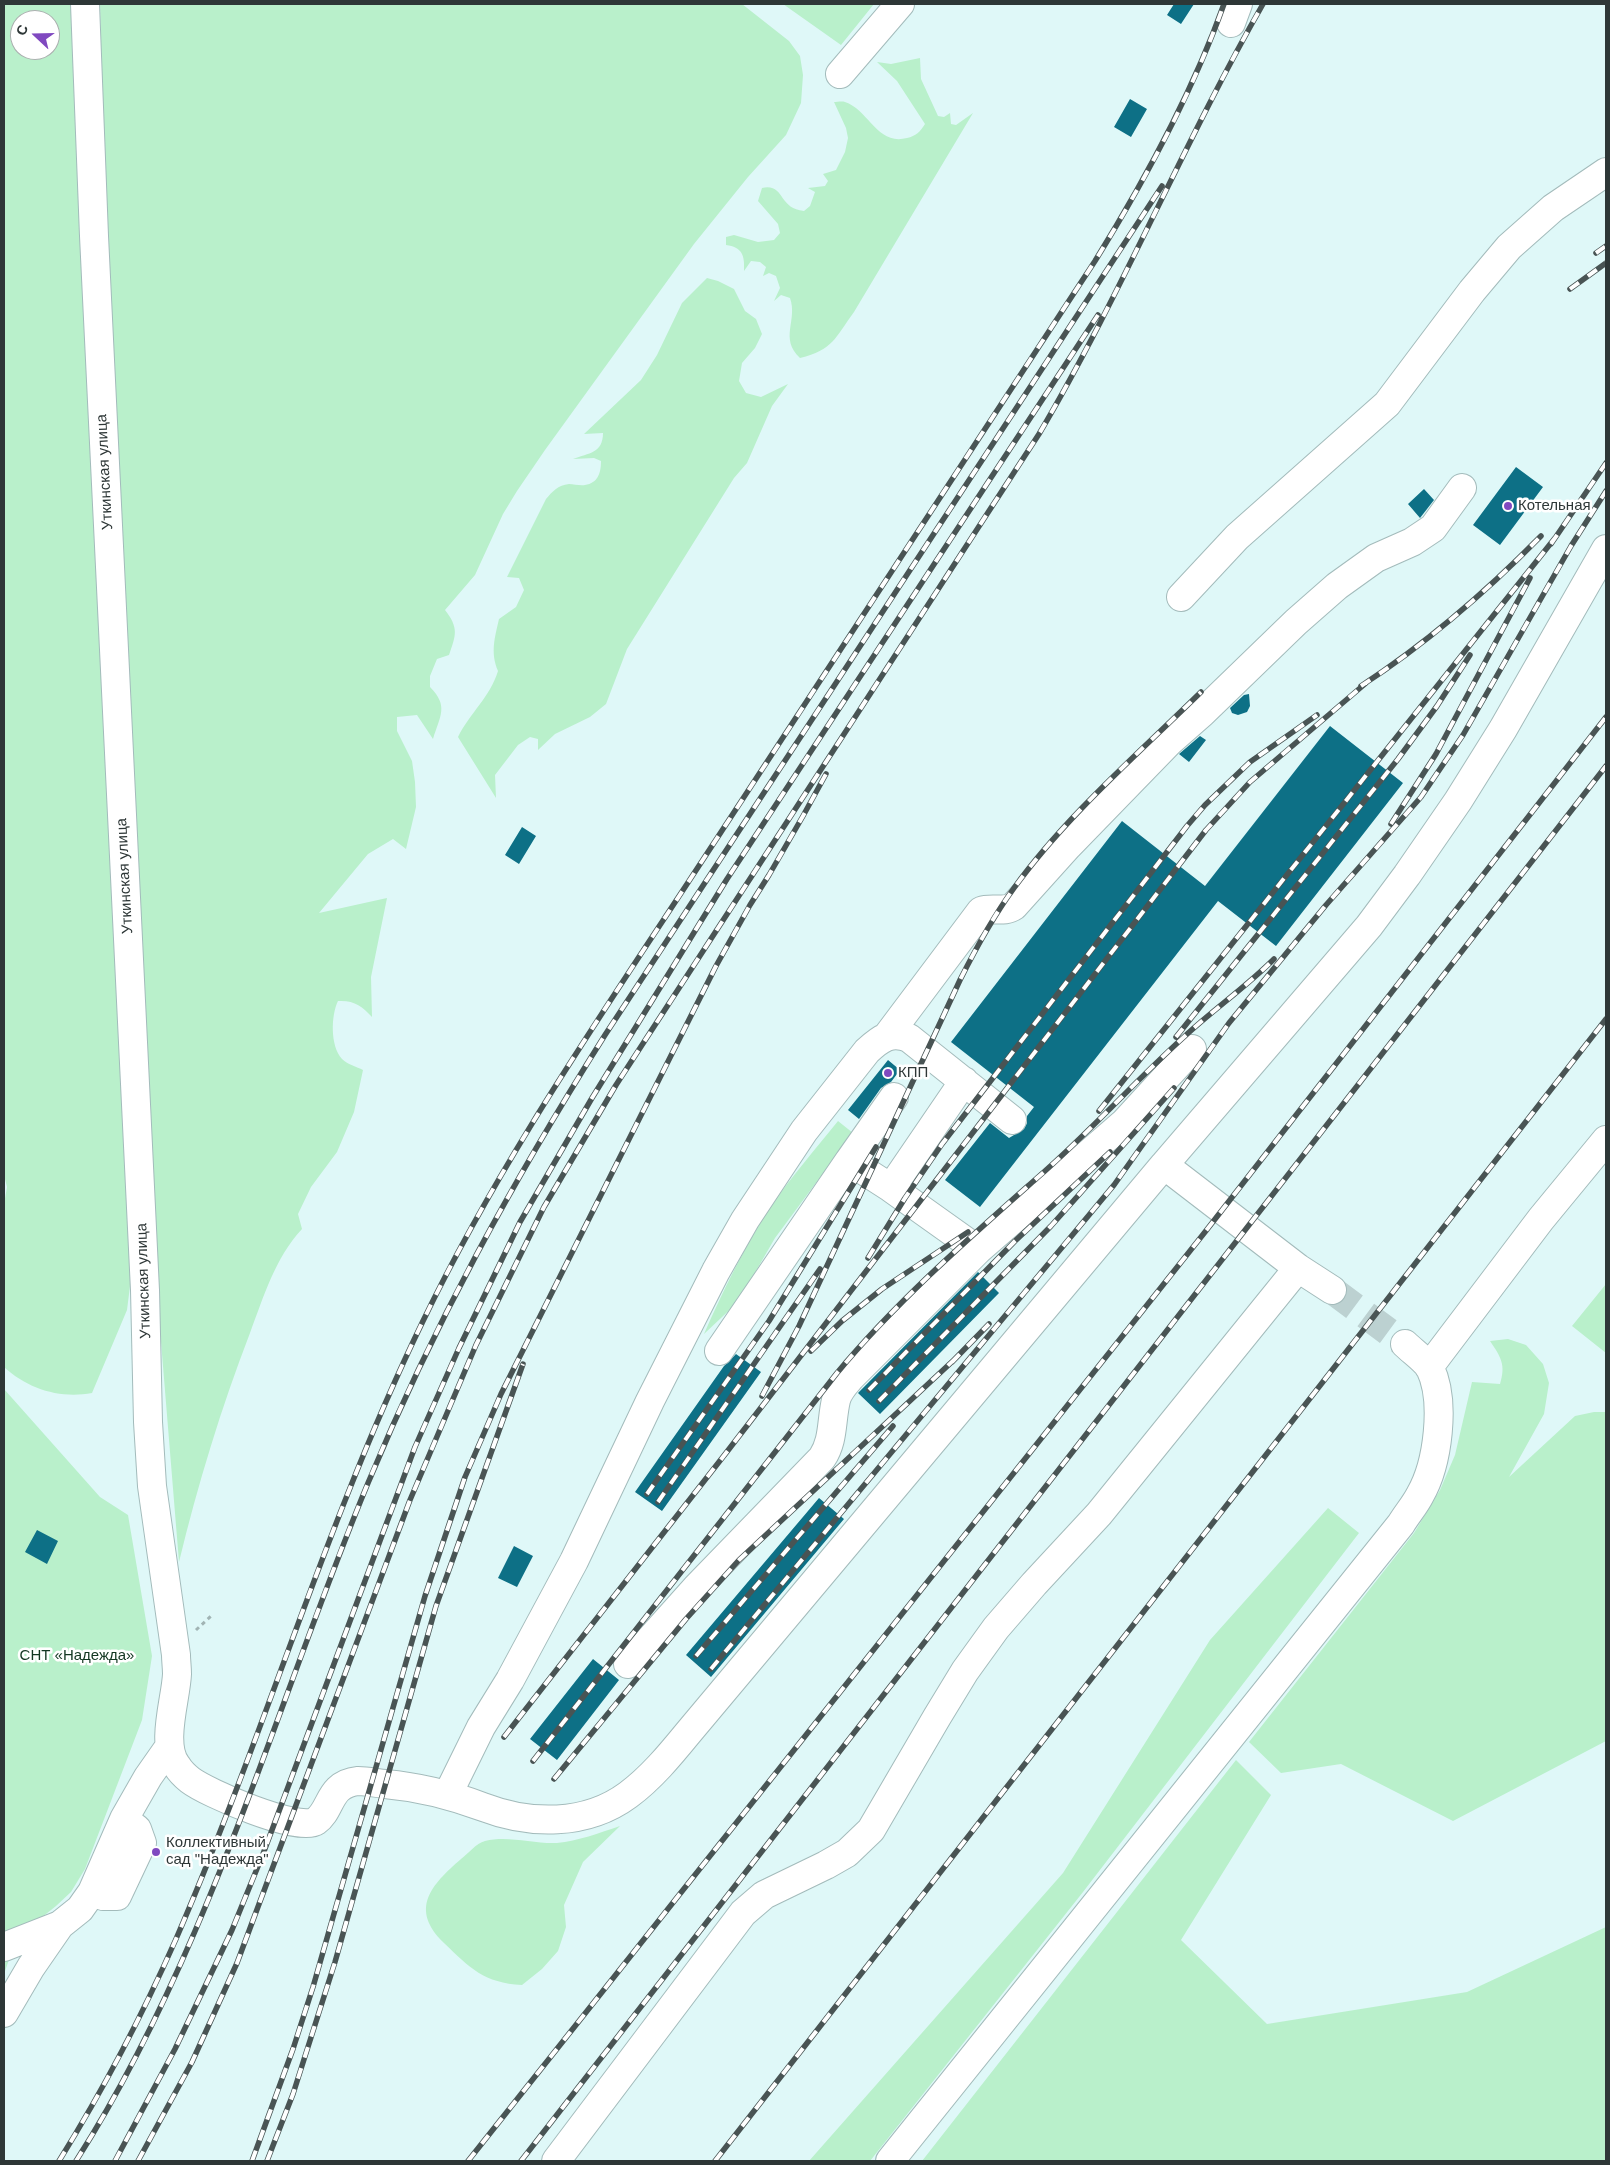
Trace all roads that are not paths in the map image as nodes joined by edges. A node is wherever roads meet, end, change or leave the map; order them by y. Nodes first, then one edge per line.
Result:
1 (85, 4) edge
2 (900, 4) edge
3 (840, 74) dead end
4 (1606, 172) edge
5 (1462, 488) dead end
6 (1606, 549) edge
7 (1180, 597) dead end
8 (888, 1035) junction
9 (1192, 1049) dead end
10 (964, 1081) junction
11 (894, 1097) dead end
12 (1012, 1120) dead end
13 (1606, 1140) edge
14 (849, 1161) junction
15 (1164, 1165) junction
16 (891, 1188) junction
17 (978, 1250) junction
18 (1298, 1268) junction
19 (1332, 1290) tunnel mouth
20 (1405, 1344) tunnel mouth
21 (719, 1351) dead end
22 (1429, 1367) junction
23 (628, 1664) dead end
24 (169, 1746) junction
25 (448, 1794) junction
26 (60, 1925) junction
27 (4, 1947) edge
28 (4, 2013) edge
29 (556, 2161) edge
30 (890, 2161) edge

1 - 24 street, Уткинская улица
2 - 3 street
4 - 7 street
5 - 8 street
6 - 15 street
8 - 10 street
8 - 25 street
9 - 17 street
10 - 12 street
10 - 16 street
11 - 14 street
13 - 22 street
14 - 16 street
14 - 21 street
15 - 18 street
15 - 25 street
16 - 17 street
17 - 23 street
18 - 19 street
18 - 29 street
20 - 22 street
22 - 30 street
24 - 25 street
24 - 26 street
26 - 27 street
26 - 28 street

